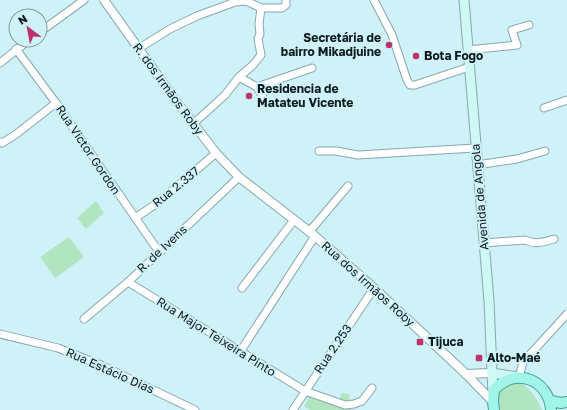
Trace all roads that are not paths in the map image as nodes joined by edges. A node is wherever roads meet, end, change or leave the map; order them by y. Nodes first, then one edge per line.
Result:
1 (84, 0) edge
2 (104, 0) edge
3 (286, 0) edge
4 (374, 0) edge
5 (464, 0) edge
6 (261, 8) junction
7 (529, 25) dead end
8 (48, 26) edge
9 (19, 48) edge
10 (16, 50) junction
11 (138, 50) junction
12 (468, 50) junction
13 (0, 63) edge
14 (469, 67) junction
15 (312, 68) dead end
16 (239, 77) junction
17 (257, 87) junction
18 (264, 99) dead end
19 (567, 100) edge
20 (56, 103) junction
21 (544, 108) dead end
22 (193, 124) junction
23 (0, 142) edge
24 (475, 148) junction
25 (319, 150) dead end
26 (545, 151) dead end
27 (216, 153) junction
28 (477, 165) junction
29 (238, 176) junction
30 (348, 186) dead end
31 (135, 218) junction
32 (294, 220) junction
33 (312, 234) junction
34 (554, 239) dead end
35 (484, 243) junction
36 (159, 252) junction
37 (128, 282) junction
38 (242, 288) dead end
39 (374, 288) junction
40 (567, 314) edge
41 (84, 319) dead end
42 (0, 334) edge
43 (240, 352) junction
44 (492, 373) junction
45 (466, 374) junction
46 (519, 377) junction
47 (372, 388) dead end
48 (306, 392) junction
49 (493, 402) edge
50 (567, 402) edge
51 (551, 405) edge
52 (567, 407) edge
53 (195, 410) edge
54 (293, 410) edge
55 (563, 410) edge

1 - 8 street
2 - 11 street, R. dos Irmãos Roby
3 - 6 street
4 - 14 street
5 - 12 main road, Avenida de Angola
6 - 11 street
6 - 16 street
7 - 12 street
9 - 10 street
10 - 13 street
10 - 20 street, Rua Victor Gordon
11 - 22 street, R. dos Irmãos Roby
12 - 14 main road, Avenida de Angola
14 - 24 main road, Avenida de Angola
15 - 17 street
16 - 17 street
16 - 22 street
17 - 18 street
19 - 21 street
20 - 23 street
20 - 31 street, Rua Victor Gordon
22 - 27 street, R. dos Irmãos Roby
24 - 25 street
24 - 28 main road, Avenida de Angola
26 - 28 street
27 - 29 street, R. dos Irmãos Roby
27 - 31 street, Rua 2.337
28 - 35 main road, Avenida de Angola
29 - 32 street, Rua dos Irmãos Roby
29 - 36 street, R. de Ivens
30 - 33 street
31 - 36 street, Rua Victor Gordon
32 - 33 street, Rua dos Irmãos Roby
32 - 38 street
33 - 39 street, Rua dos Irmãos Roby
33 - 43 street
34 - 35 street
35 - 44 main road, Avenida de Angola
36 - 37 street, R. de Ivens
37 - 41 street, R. de Ivens
37 - 43 street, Rua Major Teixeira Pinto
39 - 45 street, Rua dos Irmãos Roby
39 - 48 street, Rua 2.253
40 - 46 street
42 - 53 street, Rua Estácio Dias
43 - 48 street, Rua Major Teixeira Pinto
44 - 45 street
44 - 46 main road
44 - 49 main road, Avenida de Angola
45 - 49 street, Rua dos Irmãos Roby
46 - 49 main road
46 - 51 main road
47 - 48 street, Rua Major Teixeira Pinto
48 - 54 street, Rua 2.253
50 - 51 main road
52 - 55 main road

